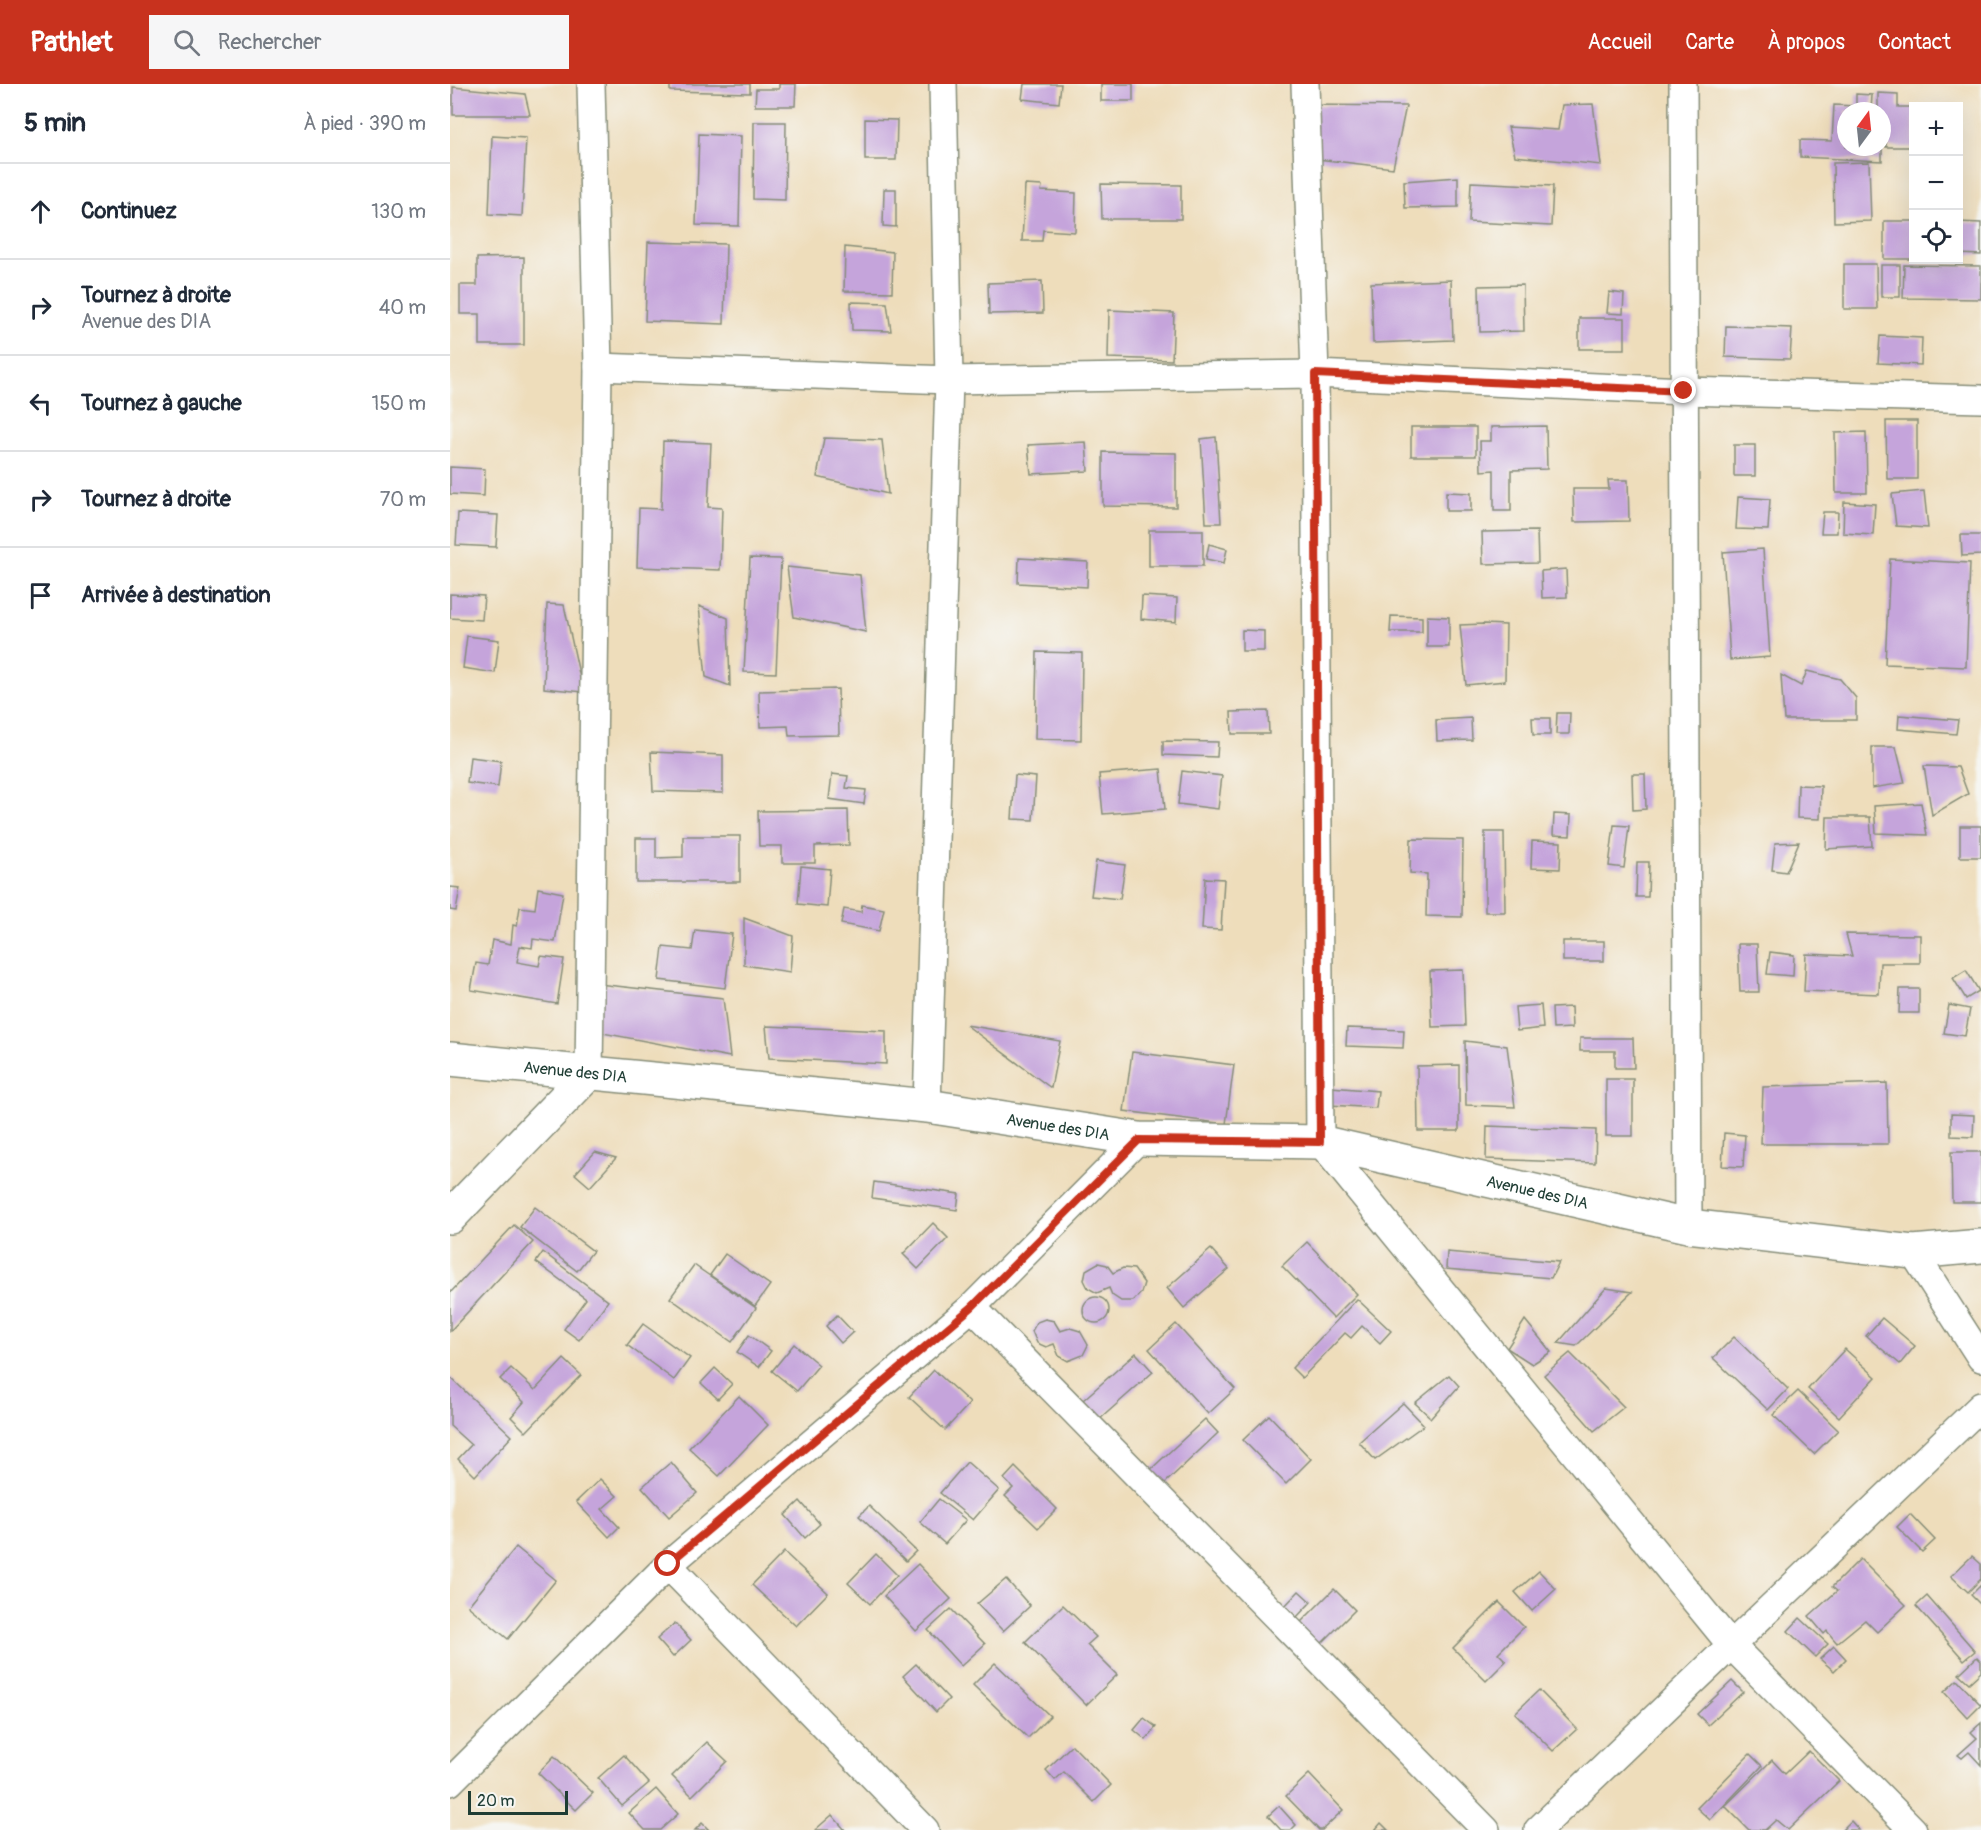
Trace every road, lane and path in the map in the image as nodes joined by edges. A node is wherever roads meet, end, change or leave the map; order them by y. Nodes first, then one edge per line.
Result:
1 (591, 84) edge
2 (944, 84) edge
3 (1305, 84) edge
4 (1683, 84) edge
5 (598, 367) junction
6 (1315, 374) junction
7 (949, 380) junction
8 (1684, 391) junction
9 (1981, 399) edge
10 (450, 1059) edge
11 (589, 1073) junction
12 (927, 1106) junction
13 (1139, 1140) junction
14 (1320, 1142) junction
15 (450, 1217) edge
16 (1688, 1226) junction
17 (1981, 1246) edge
18 (1913, 1252) junction
19 (972, 1307) junction
20 (1981, 1358) edge
21 (1981, 1406) edge
22 (668, 1564) junction
23 (1731, 1645) junction
24 (450, 1782) edge
25 (925, 1830) edge
26 (1486, 1830) edge
27 (1539, 1830) edge
28 (1913, 1830) edge

1 - 5 street
2 - 7 street
3 - 6 street
4 - 8 street
5 - 7 street
5 - 11 street
6 - 7 street
6 - 8 street
6 - 14 street
7 - 12 street
8 - 9 street
8 - 16 street
10 - 11 street, Avenue des DIA
11 - 12 street, Avenue des DIA
11 - 15 street
12 - 13 street, Avenue des DIA
13 - 14 street, Avenue des DIA
13 - 19 street
14 - 16 street, Avenue des DIA
14 - 23 street
16 - 18 street, Avenue des DIA
17 - 18 street, Avenue des DIA
18 - 20 street
19 - 22 street
19 - 26 street
21 - 23 street
22 - 24 street
22 - 25 street
23 - 27 street
23 - 28 street

